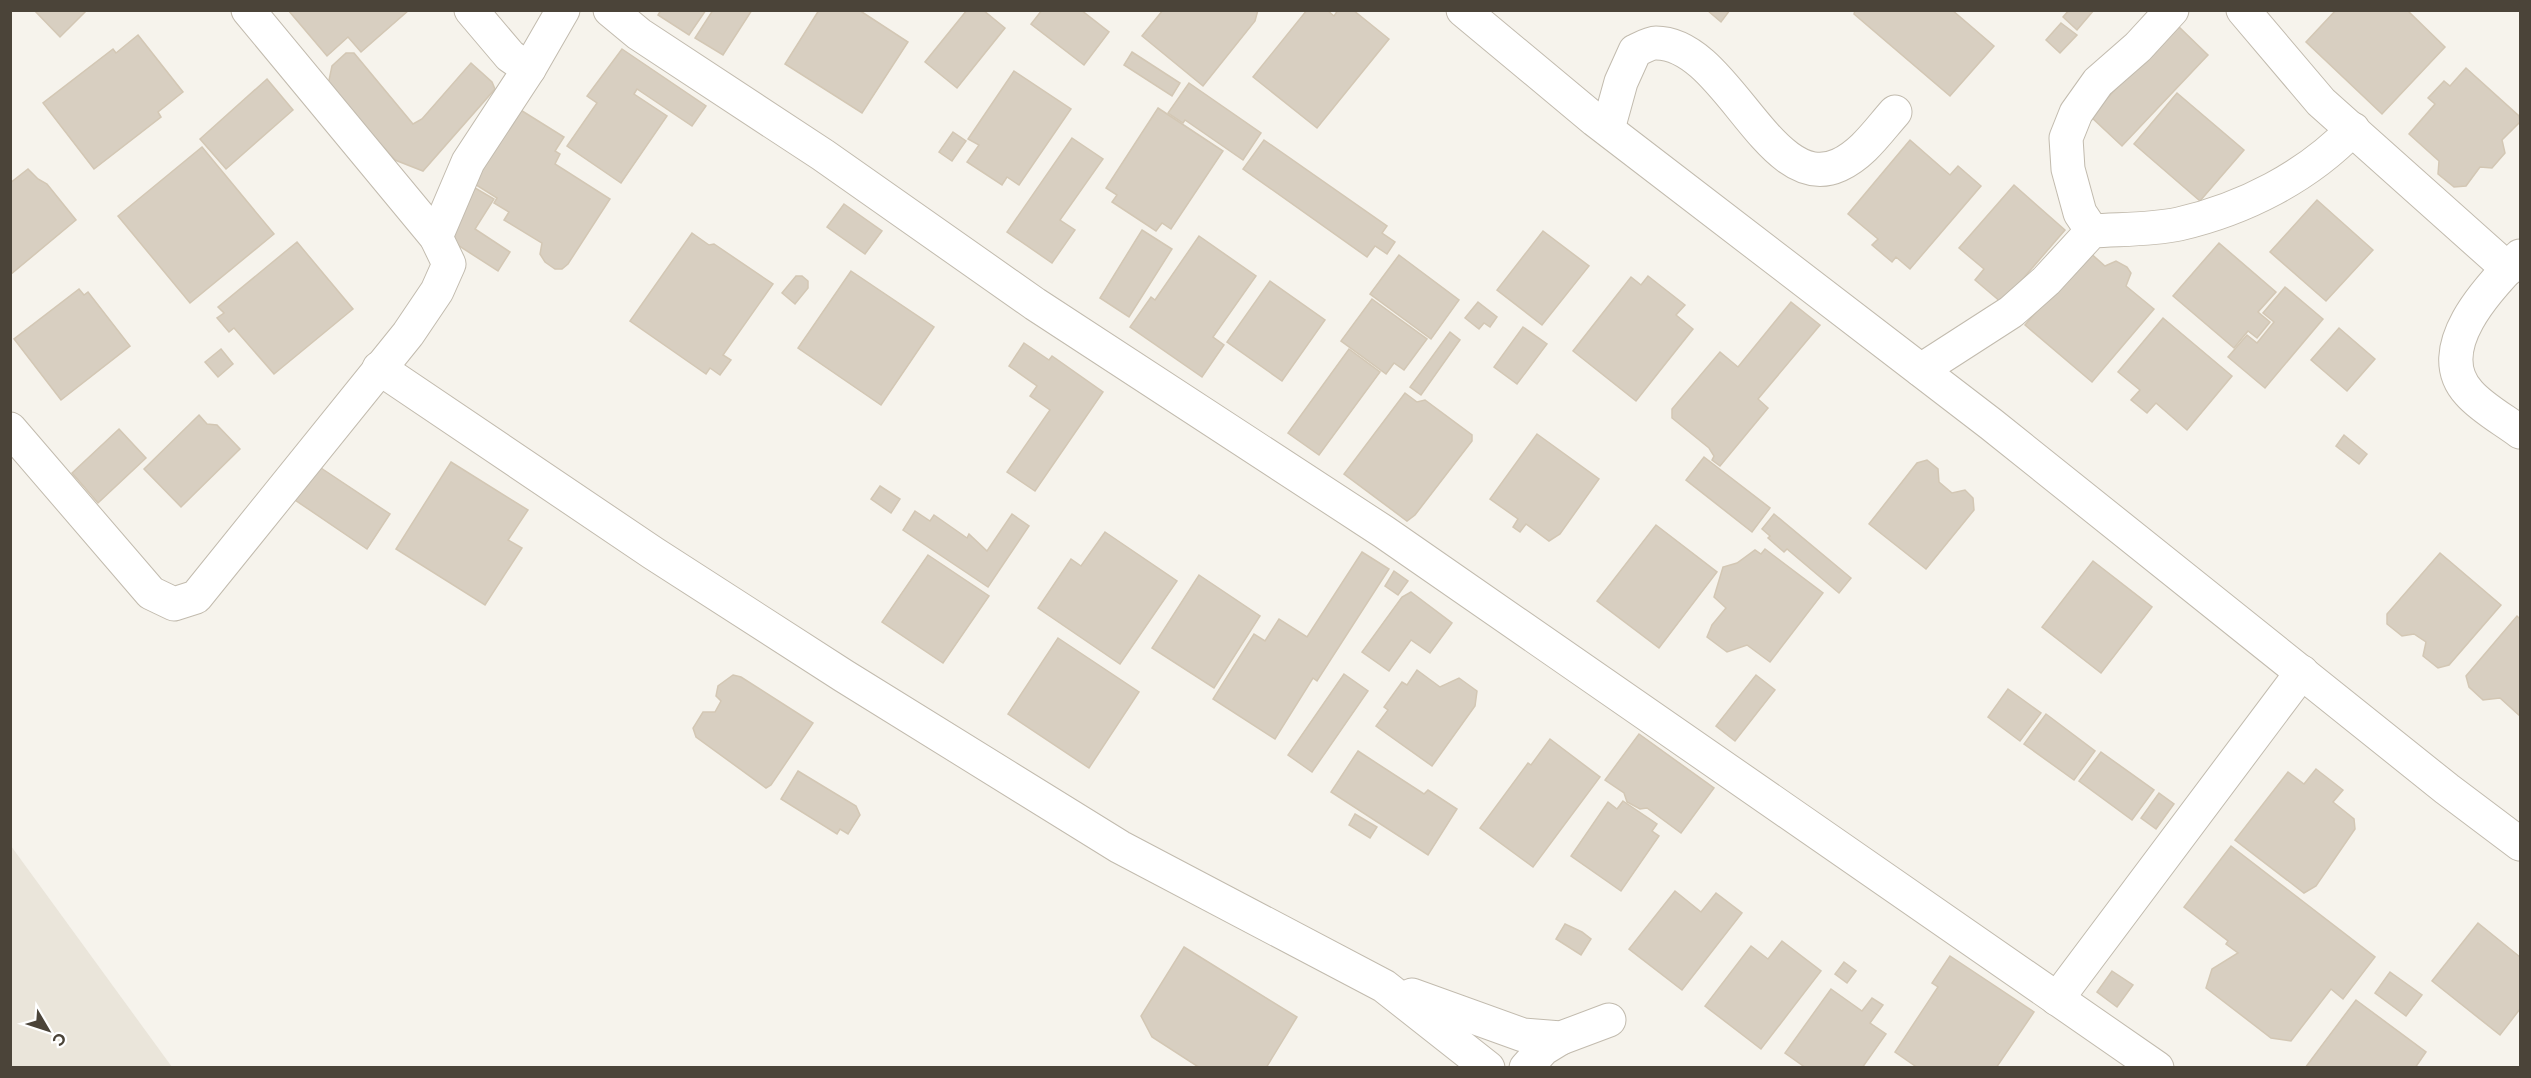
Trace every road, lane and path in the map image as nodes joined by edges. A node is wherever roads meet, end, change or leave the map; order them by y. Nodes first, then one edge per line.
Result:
1 (248, 10) edge
2 (471, 10) edge
3 (563, 10) edge
4 (610, 10) edge
5 (1463, 10) edge
6 (2172, 10) edge
7 (2246, 12) edge
8 (529, 69) junction
9 (1895, 112) dead end
10 (1608, 129) junction
11 (2353, 129) junction
12 (2092, 231) junction
13 (436, 237) junction
14 (2514, 263) edge
15 (379, 368) junction
16 (1921, 370) junction
17 (10, 429) edge
18 (2520, 432) edge
19 (2302, 672) junction
20 (2520, 844) edge
21 (1384, 986) junction
22 (2057, 999) junction
23 (1610, 1020) dead end
24 (1561, 1038) junction
25 (1488, 1068) edge
26 (1526, 1068) edge
27 (2157, 1068) edge

1 - 13 street
2 - 8 street
3 - 8 street
4 - 22 street
5 - 10 street
6 - 12 street
7 - 11 street
8 - 13 street
9 - 10 street
10 - 16 street
11 - 12 street
11 - 14 street
12 - 16 street
13 - 15 street
14 - 18 street
15 - 17 street
15 - 21 street
16 - 19 street
19 - 20 street
19 - 22 street
21 - 24 street
21 - 25 street
22 - 27 street
23 - 24 street
24 - 26 street

